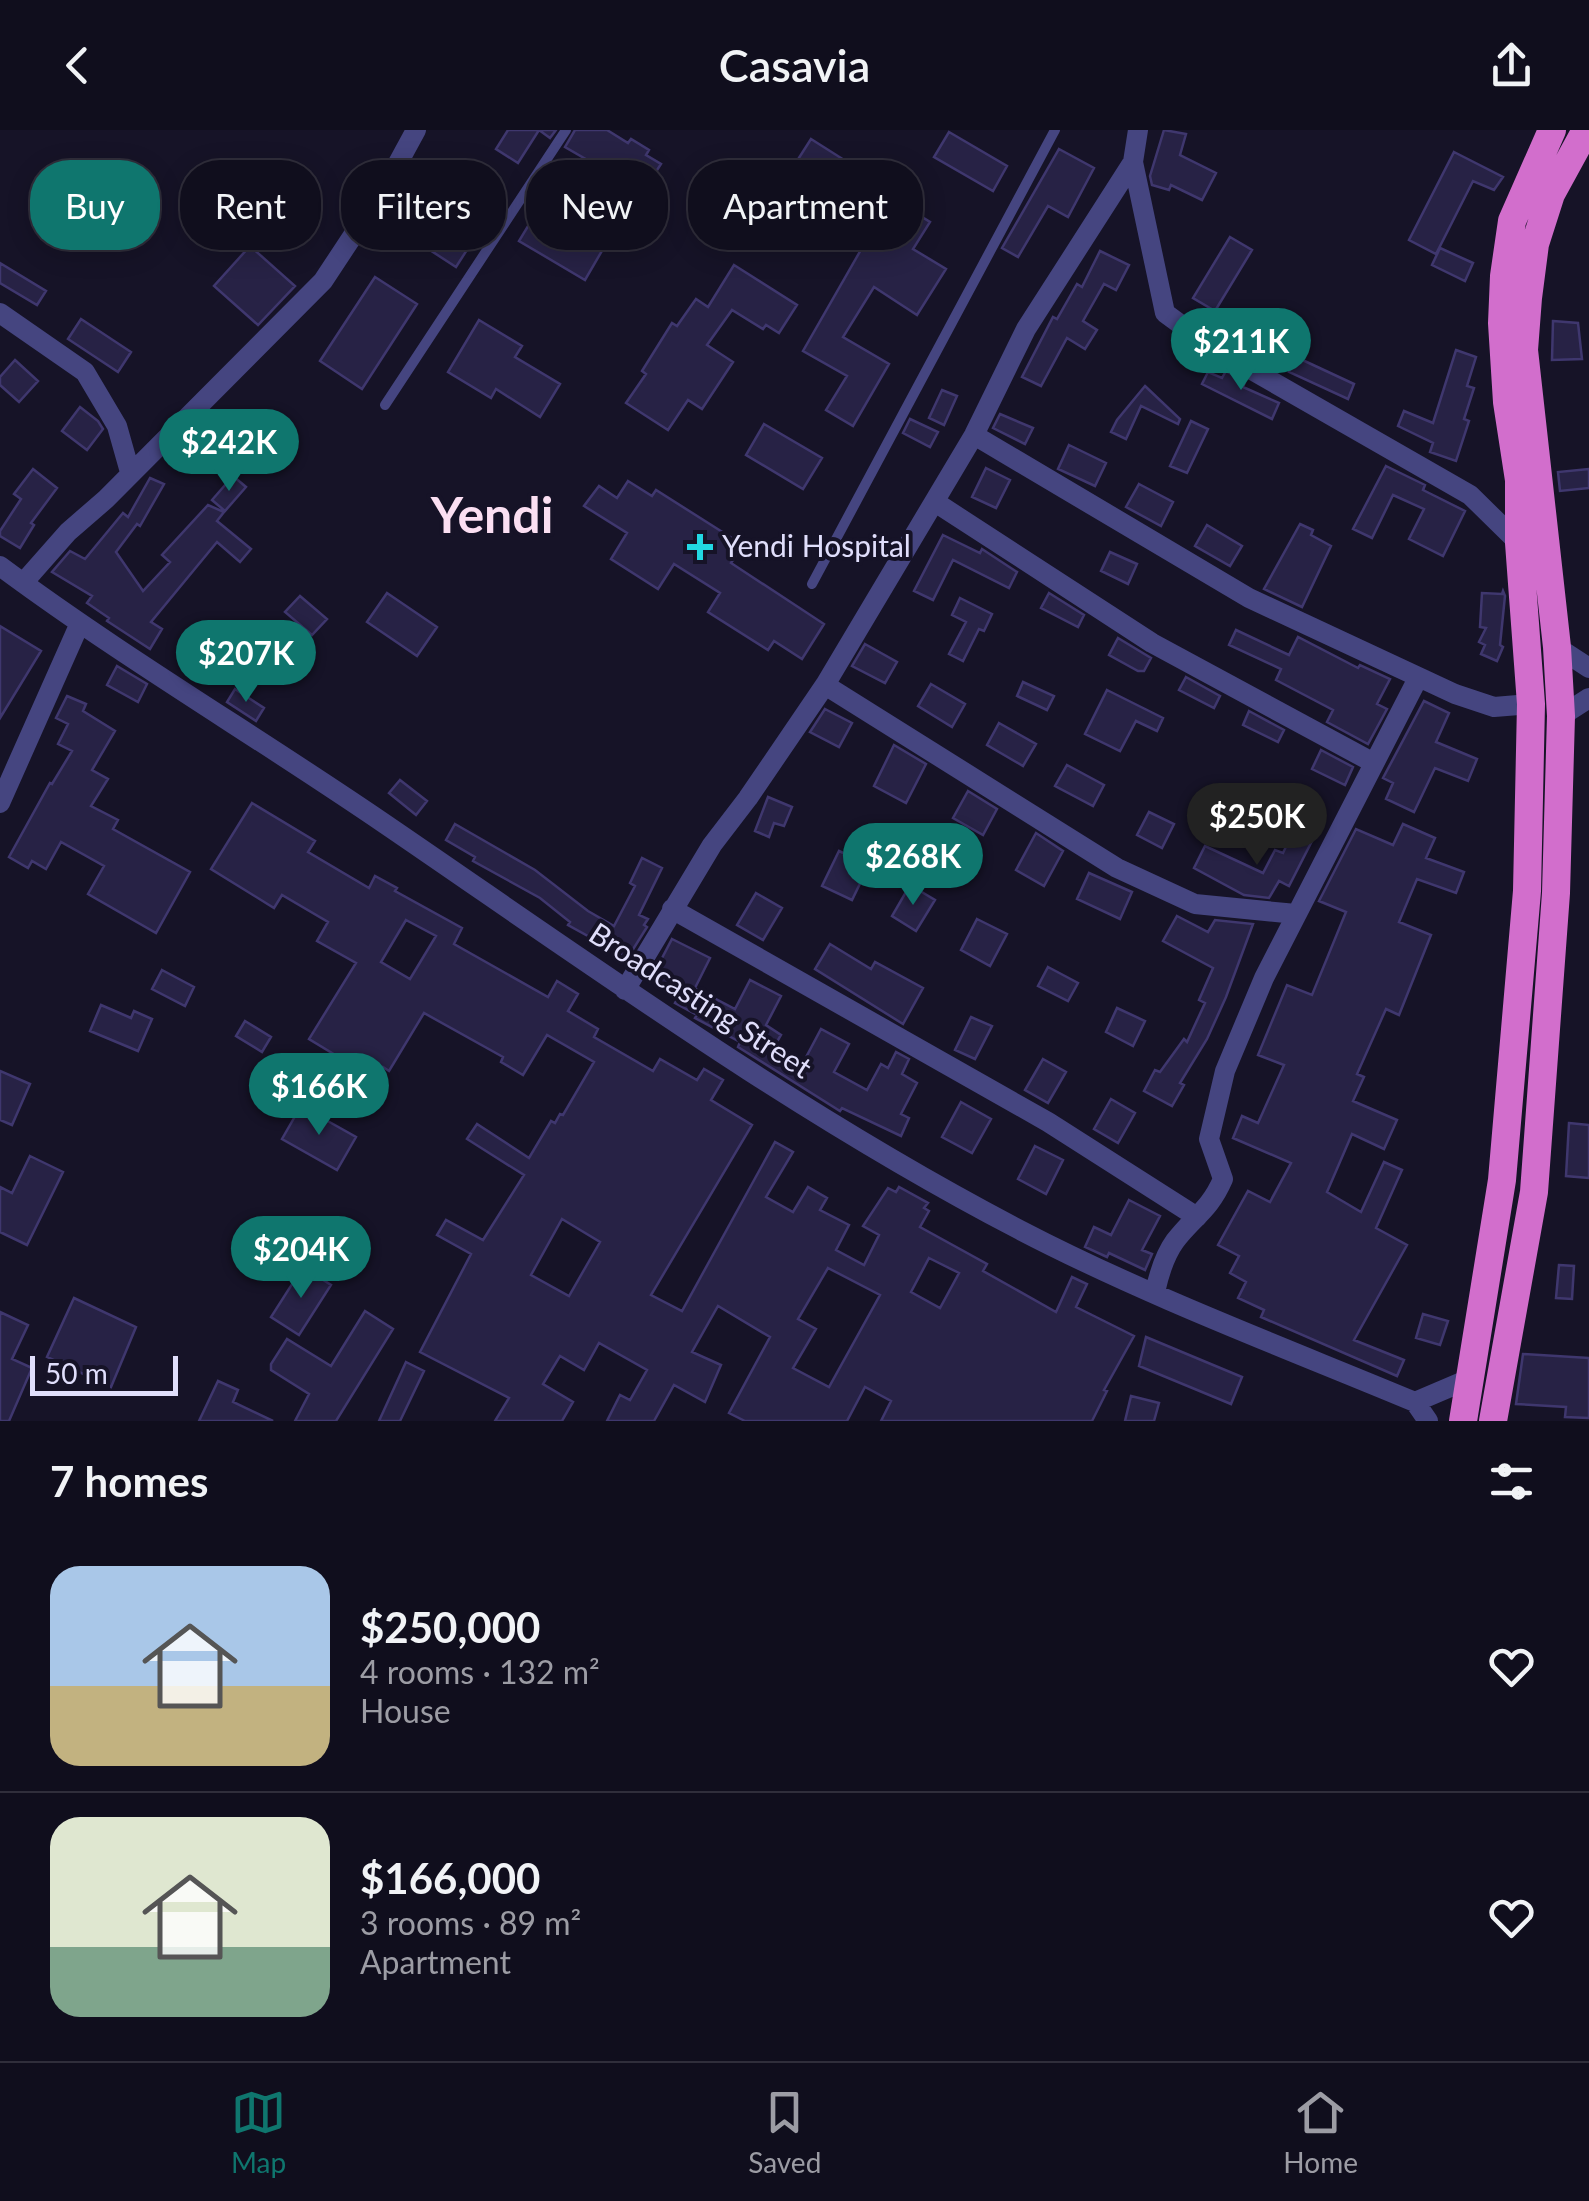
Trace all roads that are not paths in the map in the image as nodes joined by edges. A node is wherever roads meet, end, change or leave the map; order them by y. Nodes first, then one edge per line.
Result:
1 (416, 130) edge
2 (566, 130) edge
3 (1055, 130) edge
4 (1138, 130) edge
5 (1552, 130) edge
6 (1586, 130) edge
7 (1133, 162) junction
8 (0, 313) edge
9 (385, 404) dead end
10 (974, 435) junction
11 (130, 472) junction
12 (935, 502) junction
13 (1519, 543) junction
14 (0, 566) edge
15 (23, 583) junction
16 (812, 584) dead end
17 (80, 624) junction
18 (1558, 647) junction
19 (1589, 668) edge
20 (1418, 678) junction
21 (825, 685) junction
22 (1589, 698) edge
23 (1531, 704) junction
24 (1560, 710) junction
25 (1374, 763) junction
26 (0, 803) edge
27 (672, 909) junction
28 (1296, 914) junction
29 (626, 990) junction
30 (1197, 1217) junction
31 (1154, 1292) junction
32 (1469, 1380) junction
33 (1415, 1402) junction
34 (1428, 1421) edge
35 (1463, 1421) edge
36 (1493, 1421) edge

1 - 11 street
2 - 9 lane
3 - 16 lane
4 - 7 street
5 - 13 highway
6 - 18 highway
7 - 10 street
7 - 13 street
8 - 11 street
10 - 12 street
10 - 20 street
11 - 15 street
12 - 21 street
12 - 25 street
13 - 23 highway
14 - 15 street, Broadcasting Street
15 - 17 street, Broadcasting Street
17 - 26 street
17 - 29 street, Broadcasting Street
18 - 19 street
18 - 24 highway
20 - 23 street
20 - 25 street
21 - 27 street
21 - 28 street
22 - 24 street
23 - 24 highway
23 - 32 highway
24 - 36 highway
25 - 28 street
27 - 29 street
27 - 30 street
28 - 30 street
29 - 31 street, Broadcasting Street
30 - 31 street
31 - 33 street, Broadcasting Street
32 - 33 street
32 - 35 highway
33 - 34 street

